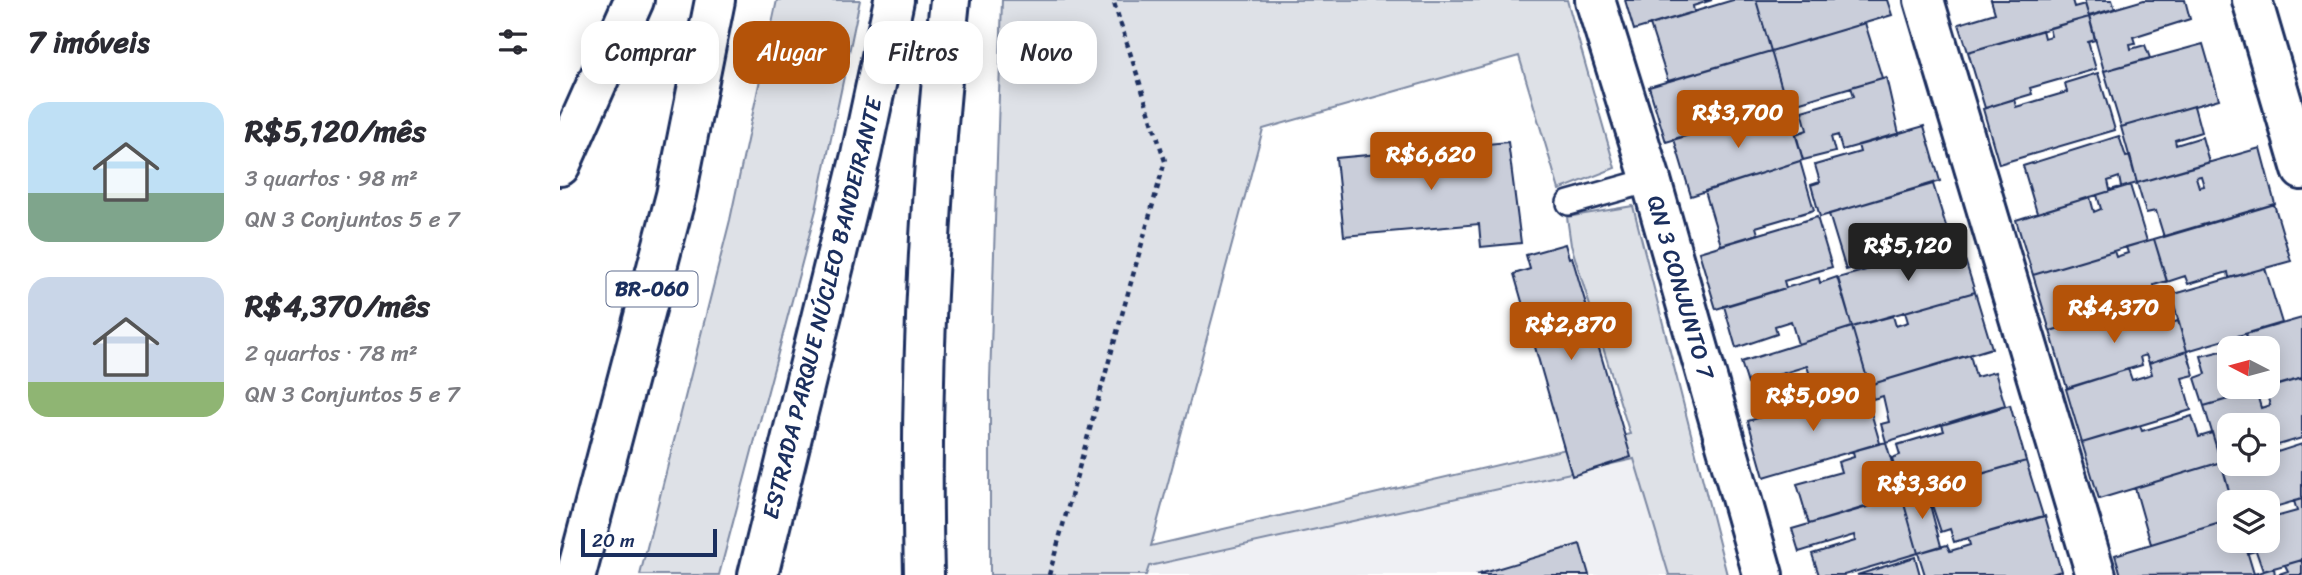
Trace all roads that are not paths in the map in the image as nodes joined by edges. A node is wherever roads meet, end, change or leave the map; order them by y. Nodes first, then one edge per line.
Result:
1 (634, 0) edge
2 (715, 0) edge
3 (894, 0) edge
4 (950, 0) edge
5 (1595, 0) edge
6 (1924, 0) edge
7 (2252, 0) edge
8 (560, 166) edge
9 (2302, 170) edge
10 (1651, 180) junction
11 (1569, 203) dead end
12 (576, 575) edge
13 (758, 575) edge
14 (924, 575) edge
15 (1763, 575) edge
16 (2096, 575) edge

1 - 8 main road
2 - 12 main road, BR-060
3 - 13 main road, ESTRADA PARQUE NÚCLEO BANDEIRANTE
4 - 14 main road
5 - 10 main road, QN 3 CONJUNTO 7
6 - 16 main road
7 - 9 main road
10 - 11 lane
10 - 15 main road, QN 3 CONJUNTO 7

